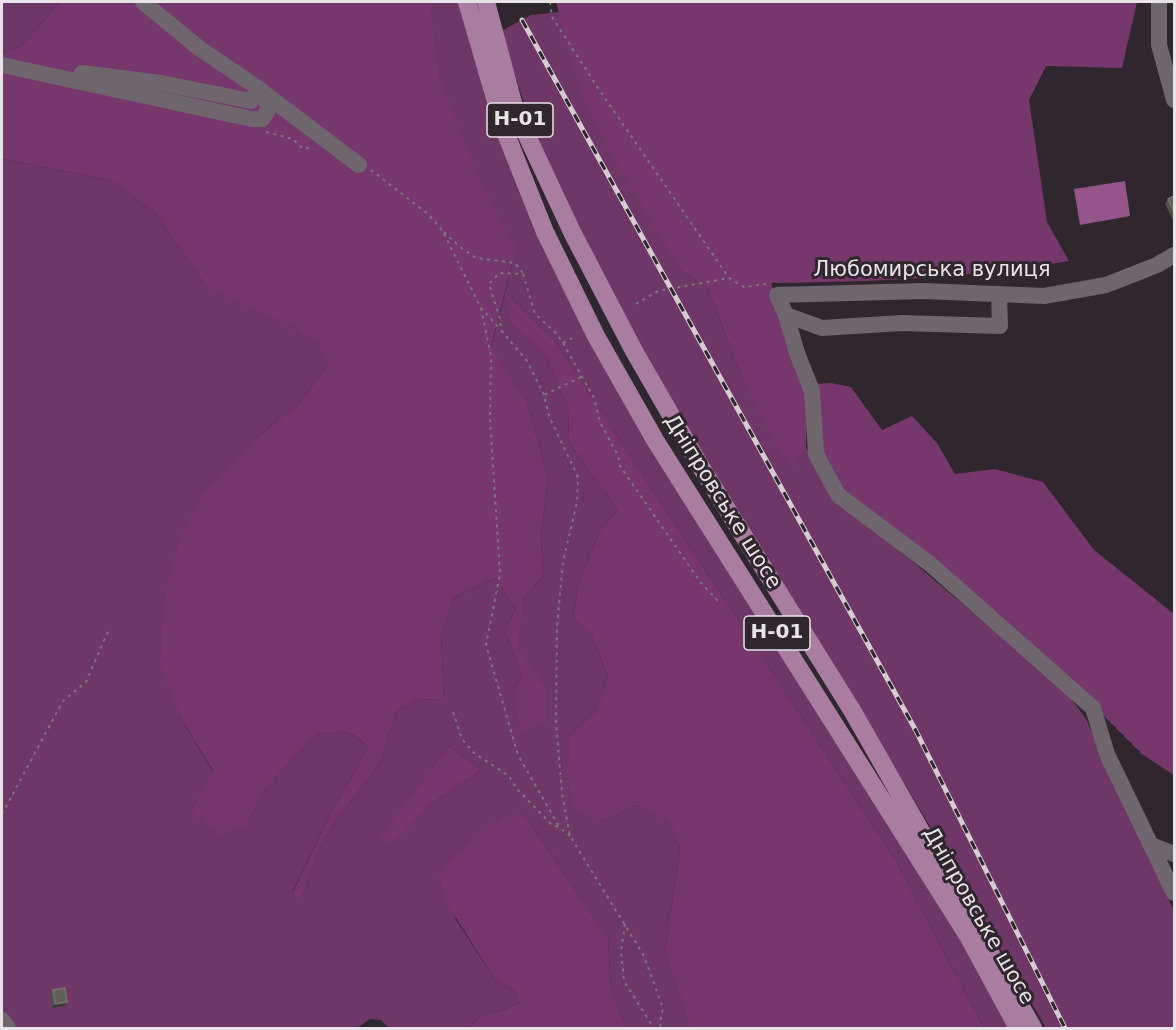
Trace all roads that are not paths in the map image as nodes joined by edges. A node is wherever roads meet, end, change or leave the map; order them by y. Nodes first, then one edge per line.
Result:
1 (143, 2) edge
2 (467, 2) edge
3 (486, 2) edge
4 (1159, 2) edge
5 (2, 65) edge
6 (24, 70) junction
7 (258, 88) junction
8 (1174, 100) edge
9 (359, 165) road end
10 (1174, 255) edge
11 (999, 294) junction
12 (786, 315) junction
13 (1150, 845) junction
14 (1174, 854) edge
15 (1174, 893) edge
16 (2, 1020) edge
17 (8, 1029) edge
18 (1018, 1029) edge
19 (1034, 1029) edge

1 - 7 street
2 - 18 main road, Дніпровське шосе / Н-01
3 - 19 main road, Дніпровське шосе / Н-01
4 - 8 street
5 - 6 street
6 - 7 street
6 - 7 street
7 - 9 street
10 - 11 street, Любомирська вулиця
11 - 12 street, Любомирська вулиця
11 - 12 street
12 - 13 street
13 - 14 street
13 - 15 street
16 - 17 street

